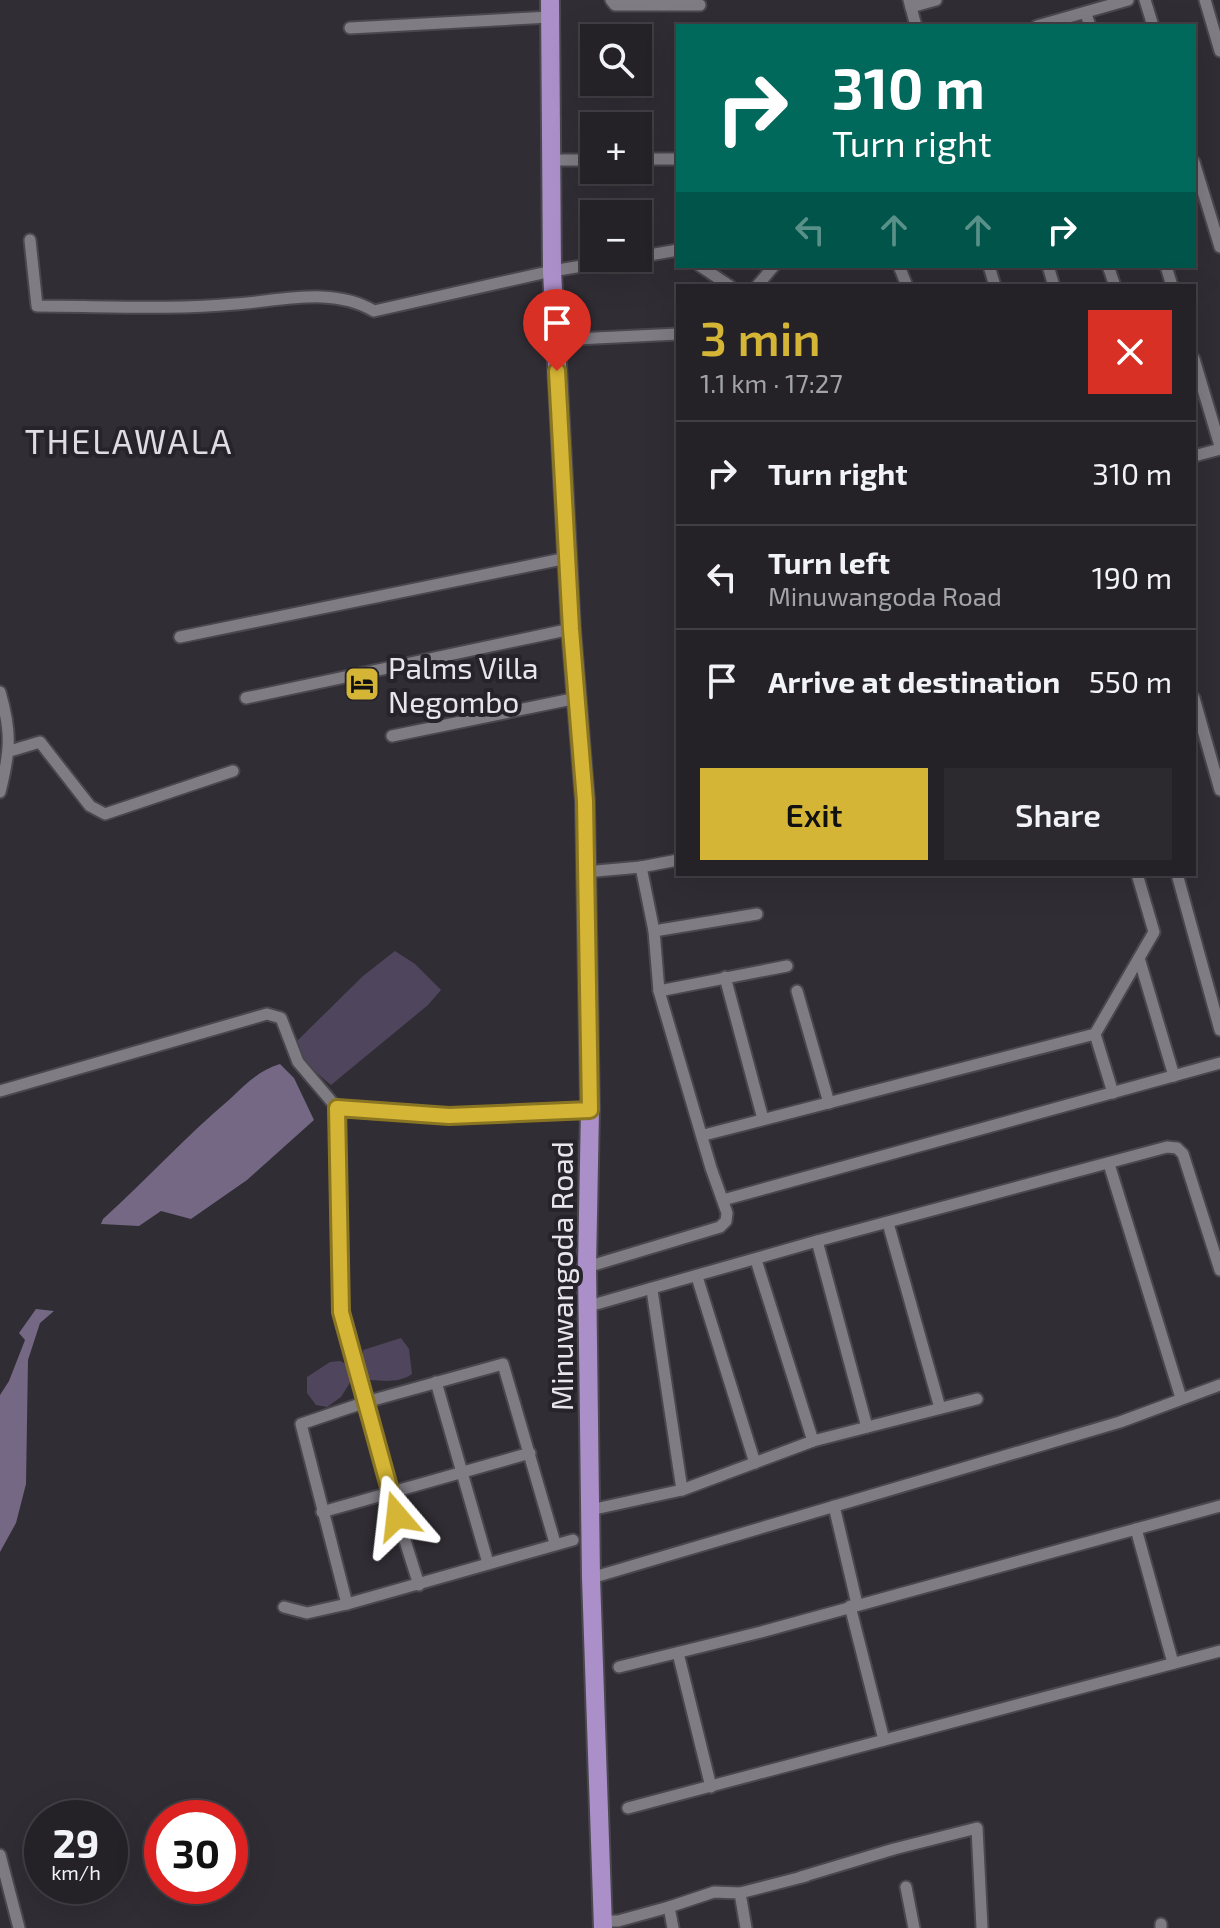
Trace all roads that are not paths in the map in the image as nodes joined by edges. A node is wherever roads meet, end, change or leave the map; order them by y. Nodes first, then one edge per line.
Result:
1 (611, 0) edge
2 (936, 0) edge
3 (1128, 0) edge
4 (1145, 0) edge
5 (1205, 0) edge
6 (910, 4) edge
7 (700, 5) dead end
8 (550, 8) edge
9 (1086, 14) junction
10 (915, 24) edge
11 (1045, 24) edge
12 (1089, 24) edge
13 (1152, 24) edge
14 (350, 28) dead end
15 (1220, 51) edge
16 (652, 159) edge
17 (676, 159) edge
18 (551, 160) junction
19 (580, 160) edge
20 (1196, 169) edge
21 (30, 240) dead end
22 (1220, 247) edge
23 (676, 250) edge
24 (652, 255) edge
25 (580, 266) edge
26 (703, 268) edge
27 (772, 268) edge
28 (552, 271) junction
29 (727, 284) edge
30 (759, 284) edge
31 (676, 334) edge
32 (555, 340) junction
33 (1196, 366) edge
34 (1220, 448) edge
35 (1196, 455) edge
36 (567, 558) junction
37 (571, 629) junction
38 (180, 637) dead end
39 (0, 692) edge
40 (246, 698) dead end
41 (577, 698) junction
42 (1196, 705) edge
43 (392, 736) dead end
44 (10, 751) junction
45 (233, 771) dead end
46 (1220, 790) edge
47 (0, 792) edge
48 (676, 860) edge
49 (641, 867) junction
50 (585, 872) junction
51 (1138, 876) edge
52 (1178, 876) edge
53 (757, 914) dead end
54 (654, 931) junction
55 (1139, 958) junction
56 (787, 966) dead end
57 (725, 977) junction
58 (659, 991) junction
59 (797, 991) dead end
60 (1220, 1030) edge
61 (1095, 1034) junction
62 (1220, 1063) edge
63 (1174, 1076) junction
64 (0, 1091) edge
65 (1113, 1093) junction
66 (829, 1103) junction
67 (337, 1108) junction
68 (590, 1110) junction
69 (763, 1119) junction
70 (704, 1135) junction
71 (1109, 1164) junction
72 (723, 1200) junction
73 (888, 1223) junction
74 (817, 1241) junction
75 (756, 1260) junction
76 (587, 1267) junction
77 (1220, 1270) edge
78 (697, 1277) junction
79 (652, 1290) junction
80 (589, 1306) junction
81 (436, 1382) junction
82 (1220, 1385) edge
83 (1181, 1398) junction
84 (977, 1399) dead end
85 (366, 1402) junction
86 (940, 1408) junction
87 (867, 1427) junction
88 (813, 1441) junction
89 (530, 1453) junction
90 (755, 1463) junction
91 (461, 1472) junction
92 (682, 1490) junction
93 (390, 1493) junction
94 (834, 1506) junction
95 (1220, 1506) edge
96 (590, 1510) junction
97 (322, 1512) junction
98 (1136, 1529) junction
99 (573, 1540) dead end
100 (555, 1543) junction
101 (488, 1563) junction
102 (591, 1578) junction
103 (419, 1585) junction
104 (347, 1604) junction
105 (854, 1605) junction
106 (284, 1607) dead end
107 (1220, 1651) edge
108 (678, 1653) junction
109 (1173, 1663) junction
110 (619, 1667) dead end
111 (884, 1740) junction
112 (711, 1787) junction
113 (628, 1808) dead end
114 (0, 1855) edge
115 (842, 1866) dead end
116 (801, 1877) junction
117 (906, 1887) dead end
118 (740, 1893) junction
119 (669, 1907) junction
120 (603, 1924) edge
121 (19, 1928) edge
122 (673, 1928) edge
123 (746, 1928) edge
124 (914, 1928) edge
125 (982, 1928) edge

1 - 7 street
2 - 6 street
3 - 9 street
4 - 13 street
5 - 15 street
6 - 10 street
8 - 14 street
8 - 18 main road, Minuwangoda Road
9 - 11 street
9 - 12 street
16 - 17 street
18 - 19 street
18 - 28 main road, Minuwangoda Road
20 - 22 street
21 - 28 street
23 - 24 street
25 - 28 street
26 - 29 street
27 - 30 street
28 - 32 main road, Minuwangoda Road
31 - 32 street
32 - 36 main road, Minuwangoda Road
33 - 34 street
34 - 35 street
36 - 37 main road, Minuwangoda Road
36 - 38 street
37 - 40 street
37 - 41 main road, Minuwangoda Road
39 - 44 street
41 - 43 street
41 - 50 main road, Minuwangoda Road
42 - 46 street
44 - 45 street
44 - 47 street
48 - 49 street
49 - 50 street
49 - 54 street
50 - 68 main road, Minuwangoda Road
51 - 55 street
52 - 60 street
53 - 54 street
54 - 58 street
55 - 61 street
55 - 63 street
56 - 57 street
57 - 58 street
57 - 69 street
58 - 70 street
59 - 66 street
61 - 65 street
61 - 66 street
62 - 63 street
63 - 65 street
64 - 67 street
65 - 72 street
66 - 69 street
67 - 68 street
67 - 85 street
68 - 76 main road, Minuwangoda Road
69 - 70 street
70 - 72 street
71 - 73 street
71 - 77 street
71 - 83 street
72 - 76 street
73 - 74 street
73 - 86 street
74 - 75 street
74 - 87 street
75 - 78 street
75 - 88 street
76 - 80 main road, Minuwangoda Road
78 - 79 street
78 - 90 street
79 - 80 street
79 - 92 street
80 - 96 main road, Minuwangoda Road
81 - 85 street
81 - 89 street
81 - 91 street
82 - 83 street
83 - 94 street
84 - 86 street
85 - 93 street
85 - 97 street
86 - 87 street
87 - 88 street
88 - 90 street
89 - 91 street
89 - 100 street
90 - 92 street
91 - 93 street
91 - 101 street
92 - 96 street
93 - 97 street
93 - 103 street
94 - 102 street
94 - 105 street
95 - 98 street
96 - 102 main road, Minuwangoda Road
97 - 104 street
98 - 105 street
98 - 109 street
99 - 100 street
100 - 101 street
101 - 103 street
102 - 120 main road, Minuwangoda Road
103 - 104 street
104 - 106 street
105 - 108 street
105 - 111 street
107 - 109 street
108 - 110 street
108 - 112 street
109 - 111 street
111 - 112 street
112 - 113 street
114 - 121 street
115 - 116 street
116 - 118 street
116 - 125 street
117 - 124 street
118 - 119 street
118 - 123 street
119 - 120 street
119 - 122 street

